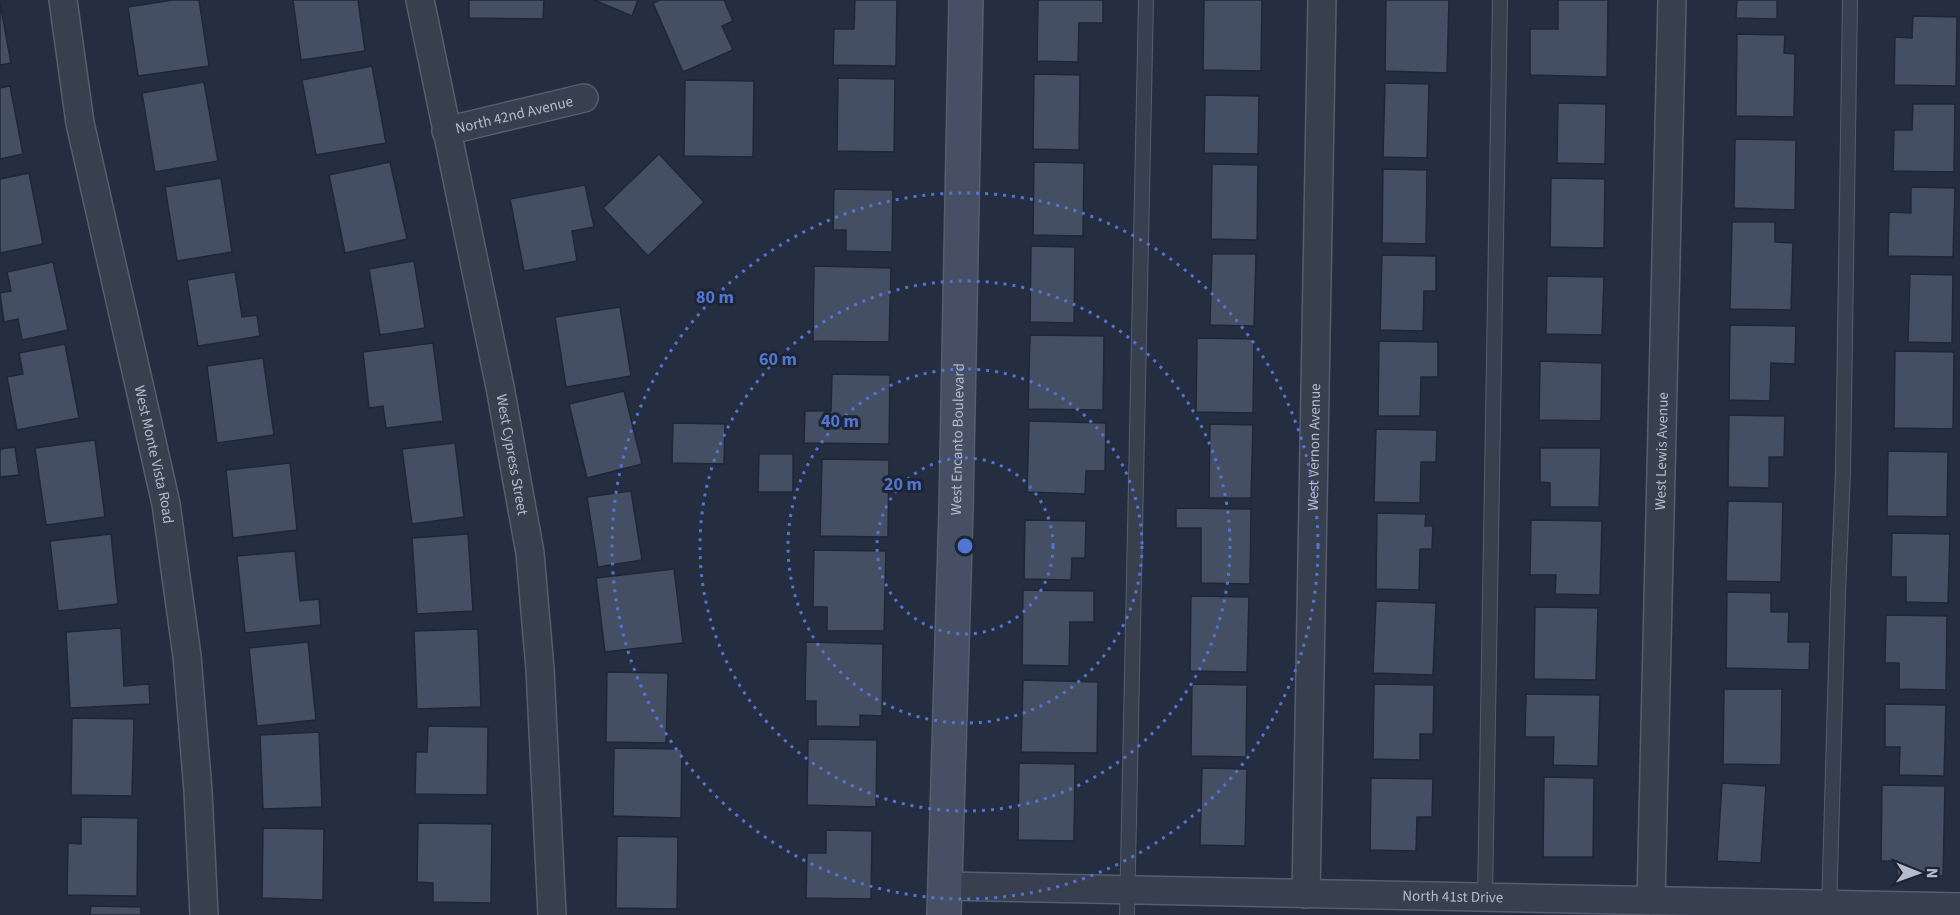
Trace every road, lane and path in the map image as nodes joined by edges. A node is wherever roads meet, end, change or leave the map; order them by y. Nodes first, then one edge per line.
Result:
1 (63, 0) edge
2 (420, 0) edge
3 (966, 0) edge
4 (1146, 0) edge
5 (1322, 0) edge
6 (1500, 0) edge
7 (1672, 0) edge
8 (1851, 0) edge
9 (584, 98) dead end
10 (446, 131) junction
11 (1306, 894) junction
12 (1485, 898) junction
13 (945, 901) edge
14 (1651, 901) junction
15 (1128, 902) edge
16 (1960, 908) edge
17 (1829, 910) edge
18 (204, 915) edge
19 (552, 915) edge

1 - 18 street, West Monte Vista Road
2 - 10 street, West Cypress Street
3 - 13 street, West Encanto Boulevard
4 - 15 lane
5 - 11 street, West Vernon Avenue
6 - 12 lane
7 - 14 street, West Lewis Avenue
8 - 17 lane
9 - 10 street, North 42nd Avenue
10 - 19 street, West Cypress Street
11 - 12 street, North 41st Drive
11 - 15 street, North 41st Drive
12 - 14 street, North 41st Drive
13 - 15 street, North 41st Drive
14 - 17 street, North 41st Drive
16 - 17 street, North 41st Drive

